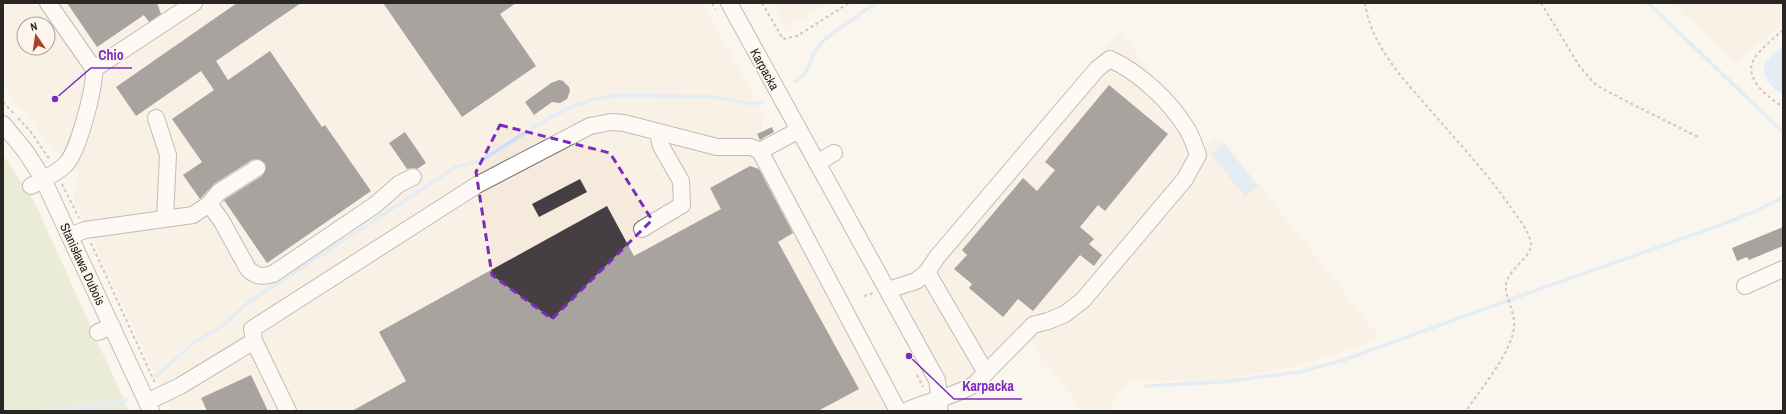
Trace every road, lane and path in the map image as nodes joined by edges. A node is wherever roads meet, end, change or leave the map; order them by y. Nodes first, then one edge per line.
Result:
1 (48, 3) edge
2 (194, 3) edge
3 (729, 3) edge
4 (762, 3) edge
5 (849, 3) edge
6 (1365, 3) edge
7 (1541, 3) edge
8 (1783, 30) edge
9 (94, 69) junction
10 (1783, 107) edge
11 (156, 118) dead end
12 (3, 124) edge
13 (799, 130) junction
14 (658, 132) junction
15 (1698, 136) dead end
16 (760, 151) junction
17 (834, 153) dead end
18 (817, 163) junction
19 (257, 168) dead end
20 (414, 177) dead end
21 (37, 182) junction
22 (209, 204) junction
23 (165, 218) junction
24 (642, 229) dead end
25 (70, 236) junction
26 (1783, 269) edge
27 (926, 272) junction
28 (1745, 286) dead end
29 (888, 290) junction
30 (254, 341) junction
31 (986, 373) junction
32 (940, 406) edge
33 (149, 407) edge
34 (288, 411) edge
35 (898, 411) edge
36 (906, 411) edge
37 (1466, 411) edge

1 - 9 street
2 - 9 street
3 - 13 street, Karpacka
4 - 5 path
6 - 37 path
7 - 15 path
8 - 10 path
9 - 21 street
11 - 23 street
12 - 21 street, Stanisława Dubois
13 - 16 street
13 - 18 street, Karpacka
14 - 16 street
14 - 24 street
14 - 30 street
16 - 35 street
17 - 18 street
18 - 29 street, Karpacka
19 - 22 street
20 - 22 street
21 - 25 street, Stanisława Dubois
22 - 23 street
23 - 25 street
25 - 33 street, Stanisława Dubois
26 - 28 street
27 - 29 street
27 - 31 street
27 - 31 street
29 - 32 street, Karpacka
30 - 33 street
30 - 34 street
31 - 32 street
32 - 36 street

